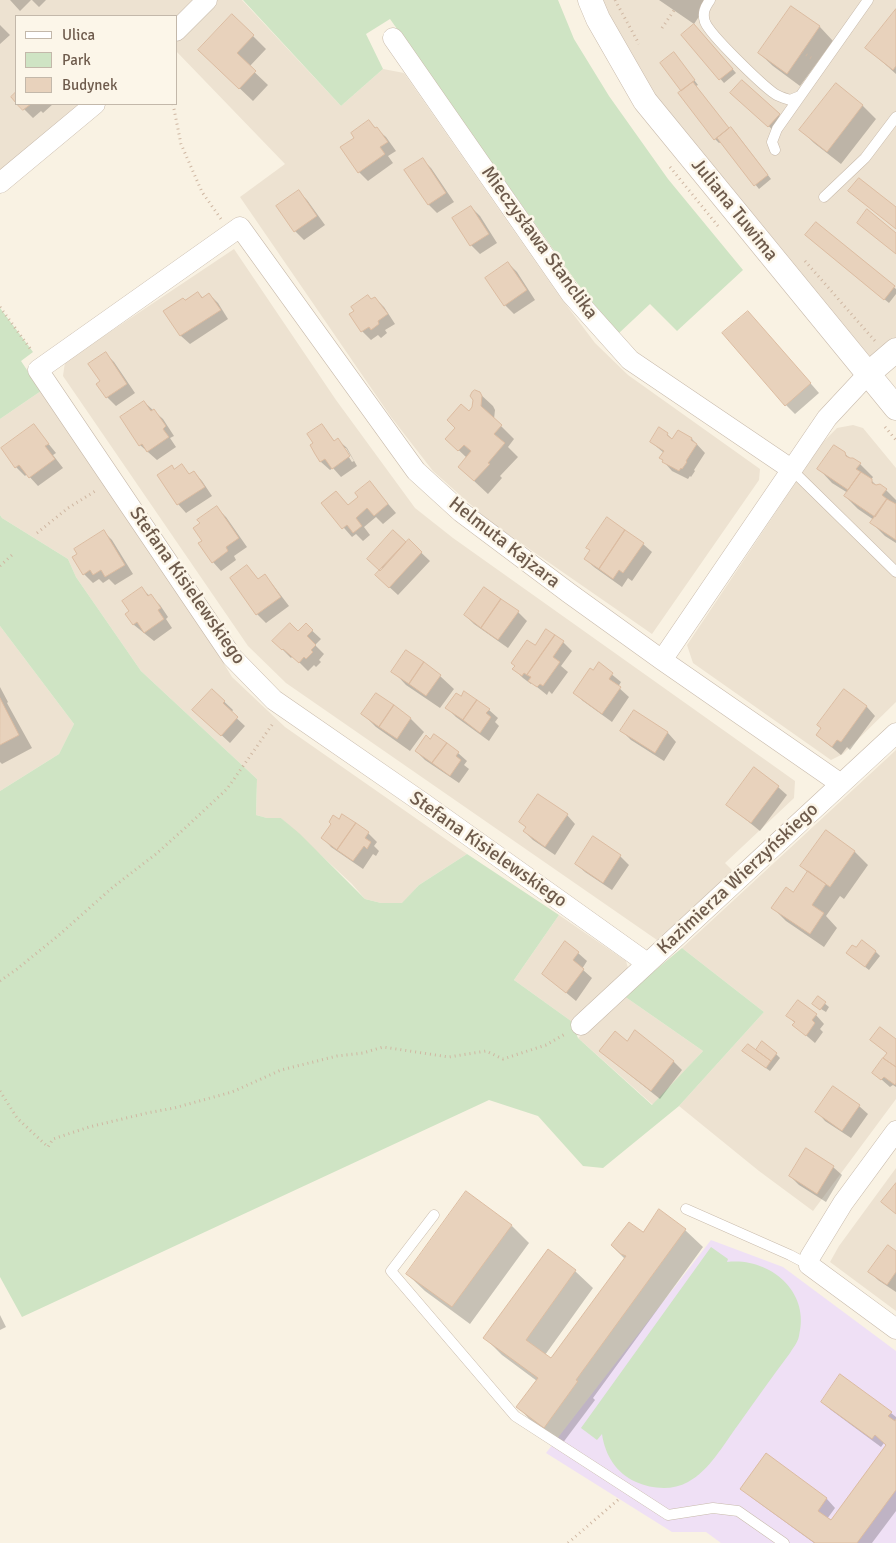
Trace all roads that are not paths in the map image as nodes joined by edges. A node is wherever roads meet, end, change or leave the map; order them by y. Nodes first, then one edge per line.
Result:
1 (207, 0) edge
2 (590, 0) edge
3 (710, 0) edge
4 (868, 0) edge
5 (178, 28) edge
6 (393, 38) dead end
7 (800, 96) junction
8 (94, 105) edge
9 (896, 117) edge
10 (775, 150) dead end
11 (0, 183) edge
12 (824, 197) dead end
13 (236, 230) joint
14 (887, 348) edge
15 (868, 374) junction
16 (896, 408) edge
17 (791, 469) junction
18 (896, 572) edge
19 (662, 660) junction
20 (896, 733) edge
21 (841, 784) junction
22 (647, 963) junction
23 (581, 1025) road end
24 (896, 1131) edge
25 (686, 1209) dead end
26 (434, 1215) dead end
27 (809, 1264) junction
28 (896, 1329) edge
29 (784, 1543) edge

1 - 5 street
2 - 15 street, Juliana Tuwima
3 - 7 lane
4 - 7 lane
6 - 17 street, Mieczysława Stanclika
7 - 10 lane
8 - 11 street
9 - 12 lane
13 - 19 street, Helmuta Kajzara
13 - 22 street, Stefana Kisielewskiego
14 - 15 street
15 - 16 street, Juliana Tuwima
15 - 17 street
17 - 18 lane
17 - 19 street
19 - 21 street, Helmuta Kajzara
20 - 21 street, Kazimierza Wierzyńskiego
21 - 22 street, Kazimierza Wierzyńskiego
22 - 23 street, Kazimierza Wierzyńskiego
24 - 27 street
25 - 27 lane
26 - 29 lane
27 - 28 street

